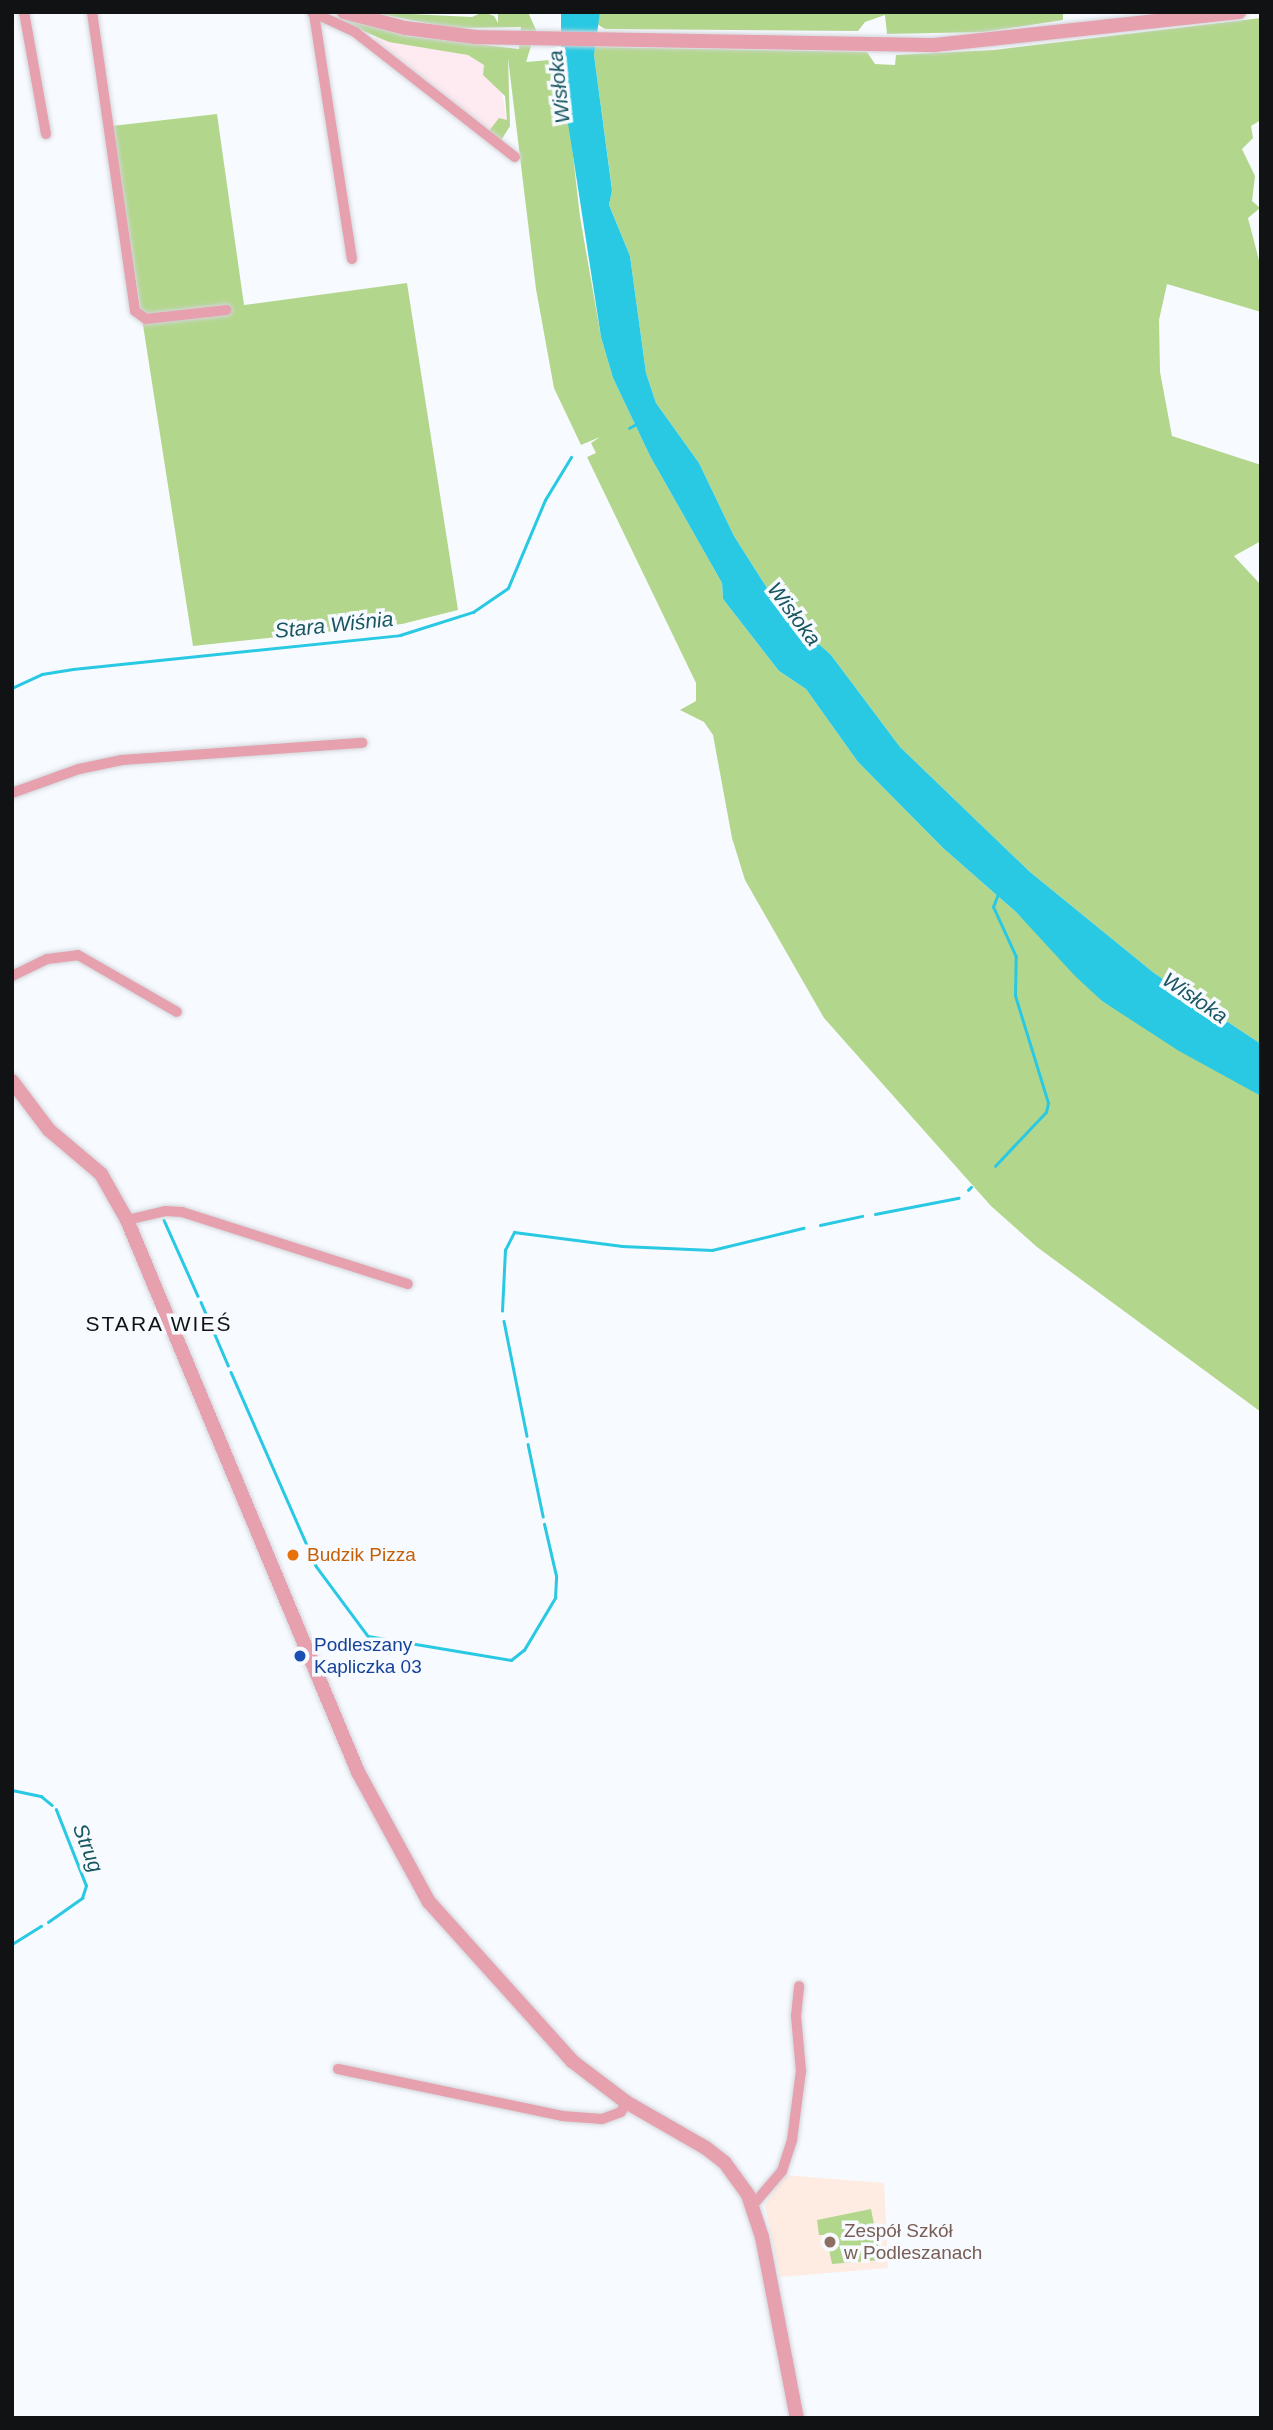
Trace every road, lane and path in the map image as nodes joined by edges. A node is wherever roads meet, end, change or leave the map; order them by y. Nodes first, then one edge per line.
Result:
1 (24, 12) edge
2 (92, 12) edge
3 (344, 12) edge
4 (1239, 12) edge
5 (313, 13) edge
6 (46, 134) dead end
7 (515, 157) dead end
8 (352, 259) dead end
9 (226, 310) dead end
10 (362, 743) dead end
11 (12, 793) edge
12 (12, 976) edge
13 (177, 1013) dead end
14 (12, 1081) edge
15 (127, 1220) junction
16 (408, 1284) dead end
17 (799, 1986) dead end
18 (338, 2069) dead end
19 (626, 2102) junction
20 (753, 2205) junction
21 (797, 2418) edge

1 - 6 street
2 - 9 street
3 - 4 street
5 - 7 street
5 - 8 street
10 - 11 street
12 - 13 street
14 - 15 street
15 - 16 street
15 - 19 street
17 - 20 street
18 - 19 street
19 - 20 street
20 - 21 street

